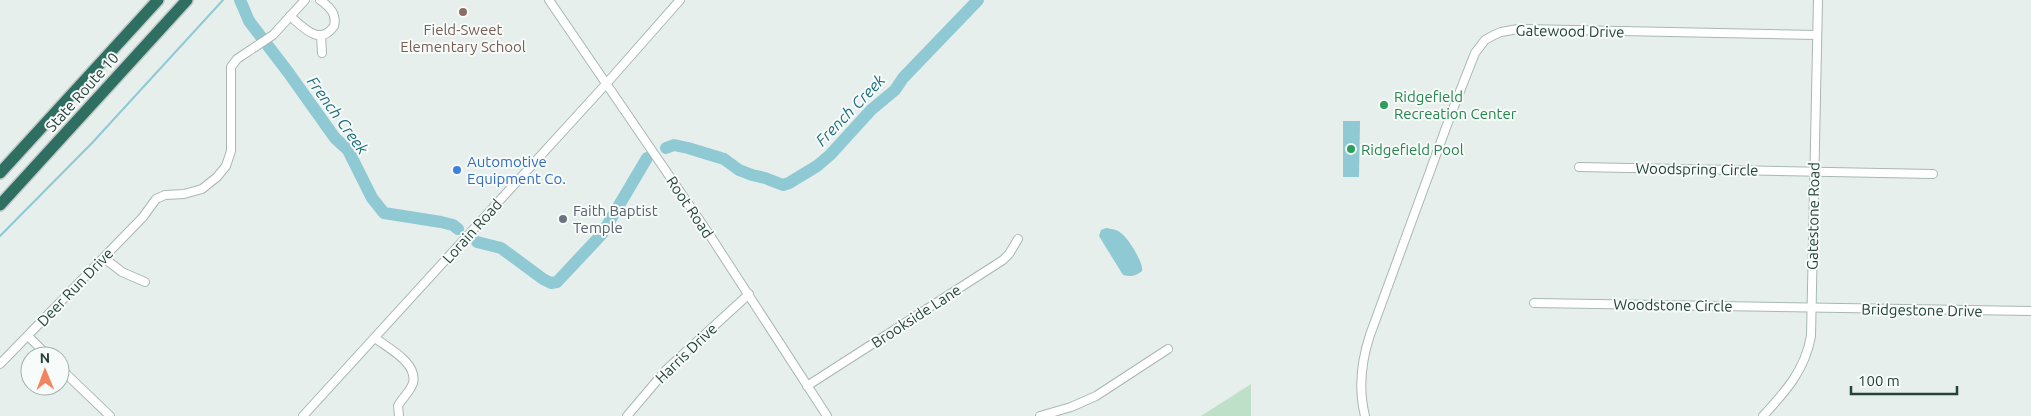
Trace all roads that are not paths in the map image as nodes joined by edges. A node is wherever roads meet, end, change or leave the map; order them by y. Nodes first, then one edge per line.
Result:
1 (158, 0) edge
2 (186, 0) edge
3 (305, 0) edge
4 (320, 0) edge
5 (549, 0) edge
6 (680, 0) edge
7 (1818, 0) edge
8 (290, 16) junction
9 (1817, 35) junction
10 (321, 36) junction
11 (322, 53) dead end
12 (606, 84) junction
13 (1579, 167) dead end
14 (1814, 172) junction
15 (0, 173) edge
16 (1933, 174) dead end
17 (0, 205) edge
18 (136, 210) dead end
19 (144, 217) junction
20 (1018, 239) dead end
21 (104, 258) junction
22 (145, 282) dead end
23 (749, 294) junction
24 (1534, 303) dead end
25 (1812, 308) junction
26 (2031, 311) edge
27 (28, 336) junction
28 (375, 338) junction
29 (38, 346) edge
30 (1168, 349) dead end
31 (0, 364) edge
32 (70, 378) edge
33 (807, 386) junction
34 (110, 416) edge
35 (303, 416) edge
36 (399, 416) edge
37 (627, 416) edge
38 (827, 416) edge
39 (1040, 416) edge
40 (1365, 416) edge
41 (1763, 416) edge

1 - 15 highway, State Route 10
2 - 17 highway, State Route 10
3 - 8 street, Deer Run Drive
4 - 10 street
5 - 12 street, Root Road
6 - 12 street, Lorain Road
7 - 9 street, Gatestone Road
8 - 10 street
8 - 19 street, Deer Run Drive
9 - 14 street, Gatestone Road
9 - 40 street, Gatewood Drive
10 - 11 street
12 - 23 street, Root Road
12 - 28 street, Lorain Road
13 - 14 street, Woodspring Circle
14 - 16 street, Woodspring Circle
14 - 25 street, Gatestone Road
18 - 19 street
19 - 21 street, Deer Run Drive
20 - 33 street, Brookside Lane
21 - 22 street
21 - 27 street, Deer Run Drive
23 - 33 street, Root Road
23 - 37 street, Harris Drive
24 - 25 street, Woodstone Circle
25 - 26 street, Bridgestone Drive
25 - 41 street, Gatestone Road
27 - 29 street
27 - 31 street, Deer Run Drive
28 - 35 street, Lorain Road
28 - 36 street
30 - 39 street
32 - 34 street
33 - 38 street, Root Road

